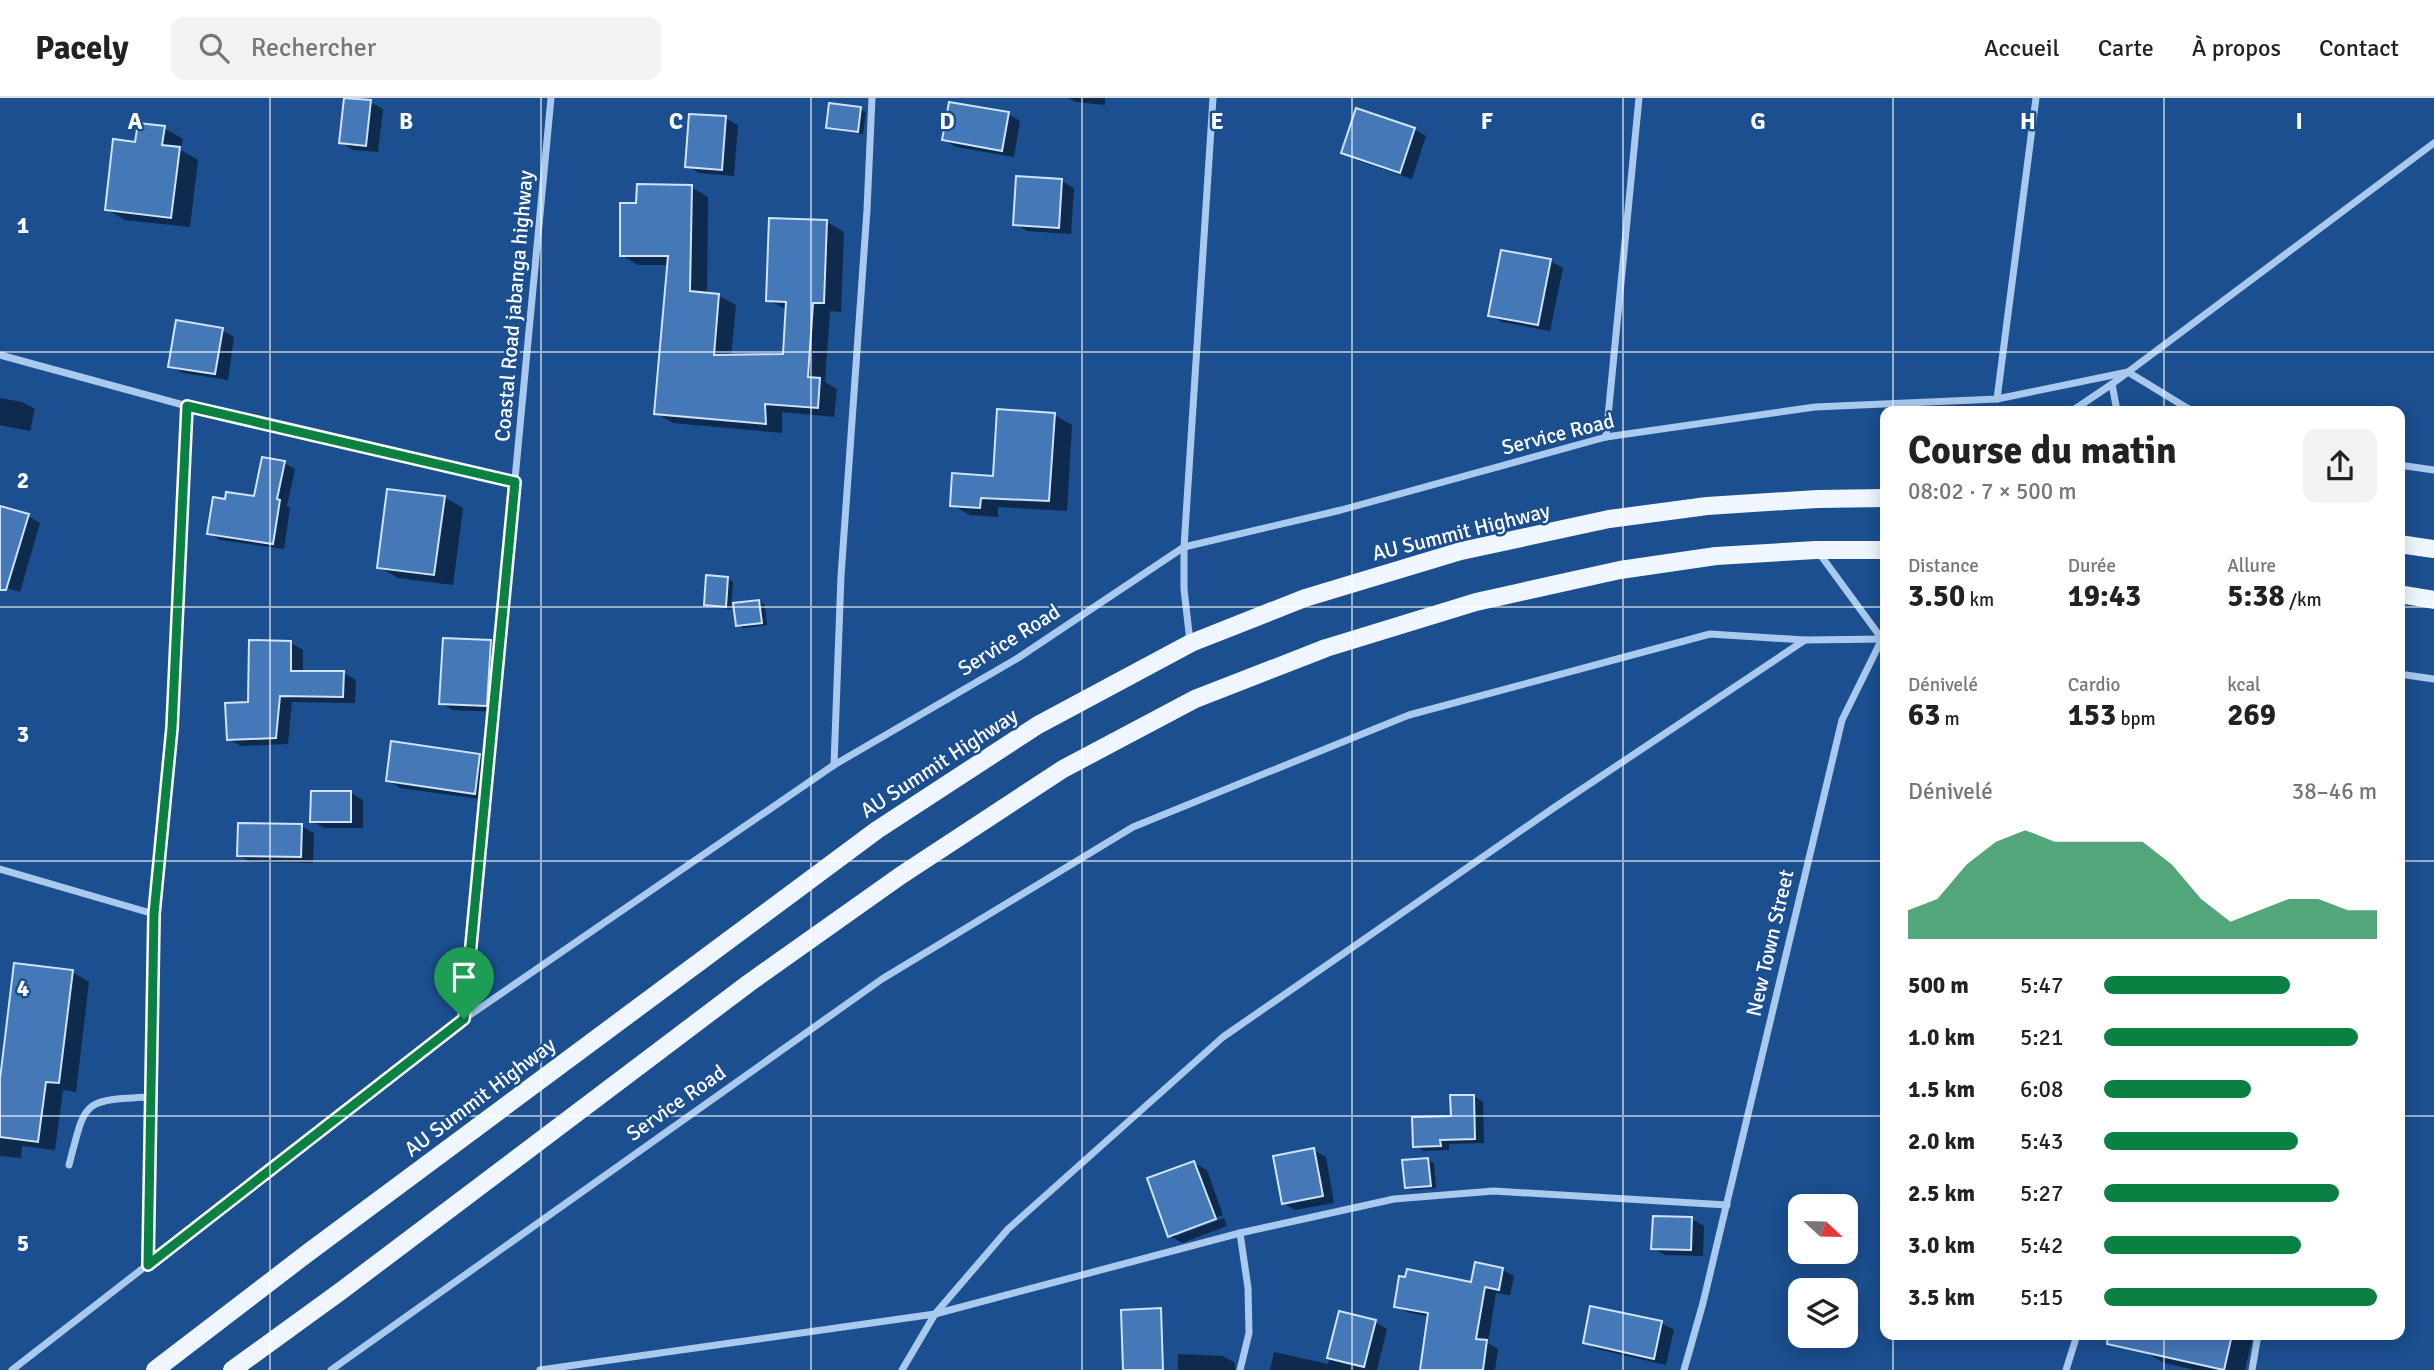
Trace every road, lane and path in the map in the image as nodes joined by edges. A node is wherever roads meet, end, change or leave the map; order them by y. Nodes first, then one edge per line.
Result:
1 (551, 98) edge
2 (872, 98) edge
3 (1213, 98) edge
4 (1639, 98) edge
5 (2035, 98) edge
6 (2434, 144) edge
7 (0, 355) edge
8 (2128, 372) junction
9 (2112, 384) junction
10 (1997, 399) junction
11 (187, 406) junction
12 (2079, 406) edge
13 (2116, 406) edge
14 (2184, 406) edge
15 (1606, 438) junction
16 (2405, 466) edge
17 (2434, 470) edge
18 (515, 482) junction
19 (1880, 498) edge
20 (2405, 545) edge
21 (1184, 547) junction
22 (2434, 549) edge
23 (1816, 550) junction
24 (1880, 551) edge
25 (2405, 595) edge
26 (2434, 600) edge
27 (1880, 635) edge
28 (1880, 639) edge
29 (1805, 640) junction
30 (1191, 643) junction
31 (1880, 645) edge
32 (2405, 675) edge
33 (2434, 679) edge
34 (834, 765) junction
35 (0, 869) edge
36 (154, 914) junction
37 (464, 1019) junction
38 (151, 1097) junction
39 (69, 1165) dead end
40 (1727, 1205) junction
41 (1240, 1233) junction
42 (148, 1265) junction
43 (935, 1314) junction
44 (2075, 1340) edge
45 (2257, 1340) edge
46 (12, 1370) edge
47 (155, 1370) edge
48 (232, 1370) edge
49 (331, 1370) edge
50 (540, 1370) edge
51 (902, 1370) edge
52 (1240, 1370) edge
53 (1684, 1370) edge
54 (2066, 1370) edge
55 (2252, 1370) edge

1 - 18 street, Coastal Road jabanga highway
2 - 34 street
3 - 21 street
4 - 15 street
5 - 10 street
6 - 8 street
7 - 11 street
8 - 9 street
8 - 10 street, Service Road
8 - 14 street
9 - 12 street
9 - 13 street
10 - 15 street, Service Road
11 - 18 street
11 - 36 street
15 - 21 street, Service Road
16 - 17 street
18 - 37 street, Coastal Road jabanga highway
19 - 30 main road, AU Summit Highway
20 - 22 main road
21 - 30 street
21 - 34 street, Service Road
23 - 24 main road
23 - 27 street
23 - 48 main road
25 - 26 main road
28 - 29 street, Service Road
29 - 43 street
29 - 49 street, Service Road
30 - 47 main road, AU Summit Highway
31 - 40 street, New Town Street
32 - 33 street
34 - 37 street, Service Road
35 - 36 street
36 - 38 street
37 - 42 street, Service Road
38 - 39 street
38 - 42 street
40 - 41 street
40 - 53 street, New Town Street
41 - 43 street
41 - 52 street
42 - 46 street, Service Road
43 - 50 street
43 - 51 street
44 - 54 street
45 - 55 street

